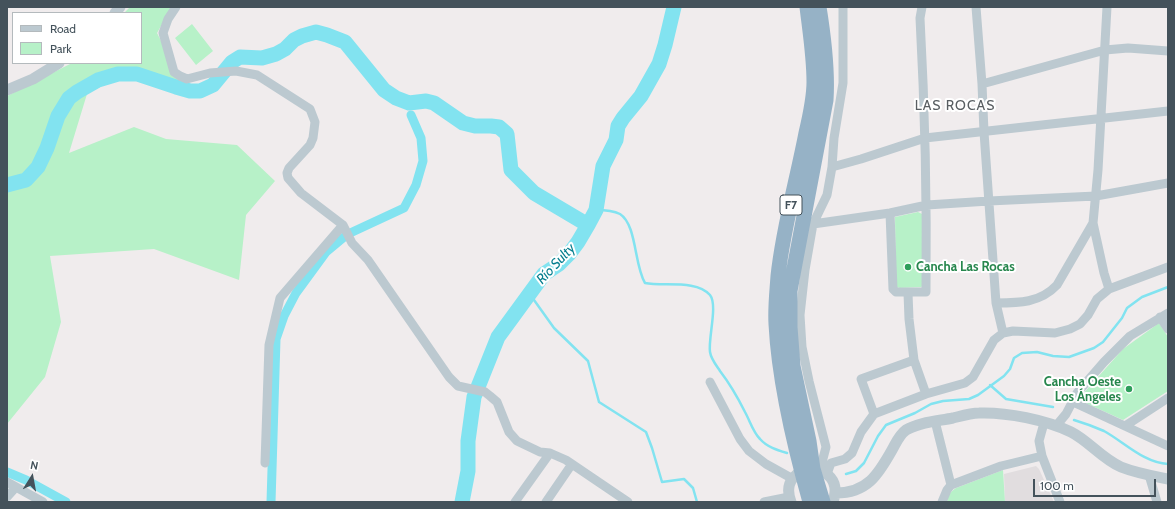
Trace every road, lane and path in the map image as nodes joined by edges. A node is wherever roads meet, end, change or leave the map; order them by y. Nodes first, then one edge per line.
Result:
1 (176, 7) edge
2 (807, 7) edge
3 (820, 7) edge
4 (843, 7) edge
5 (922, 7) edge
6 (976, 7) edge
7 (1107, 7) edge
8 (1106, 50) junction
9 (1168, 52) edge
10 (58, 64) edge
11 (982, 84) junction
12 (7, 90) edge
13 (1168, 111) edge
14 (1100, 119) junction
15 (984, 132) junction
16 (925, 138) junction
17 (832, 167) junction
18 (1168, 183) edge
19 (1096, 196) junction
20 (989, 201) junction
21 (927, 205) junction
22 (890, 213) junction
23 (813, 224) junction
24 (1093, 224) junction
25 (343, 226) junction
26 (1168, 267) edge
27 (1109, 289) junction
28 (908, 293) junction
29 (996, 304) junction
30 (1164, 315) edge
31 (1168, 328) edge
32 (1003, 333) junction
33 (914, 360) junction
34 (710, 382) dead end
35 (926, 394) junction
36 (1168, 398) edge
37 (1073, 402) junction
38 (874, 414) junction
39 (935, 421) junction
40 (1044, 423) junction
41 (1056, 426) junction
42 (1125, 426) junction
43 (1168, 446) edge
44 (550, 453) junction
45 (1042, 456) junction
46 (265, 463) dead end
47 (572, 464) junction
48 (811, 473) junction
49 (1149, 475) junction
50 (1168, 480) edge
51 (7, 482) edge
52 (951, 486) junction
53 (16, 487) junction
54 (7, 497) edge
55 (834, 497) edge
56 (790, 499) edge
57 (40, 501) edge
58 (515, 502) edge
59 (546, 502) edge
60 (628, 502) edge
61 (764, 502) edge
62 (810, 502) edge
63 (823, 502) edge
64 (942, 502) edge
65 (1060, 502) edge
66 (1157, 502) edge

1 - 25 street
2 - 48 highway, F7
3 - 48 highway, F7
4 - 17 street
5 - 16 street
6 - 11 street
7 - 8 street
8 - 9 street
8 - 11 street
8 - 14 street
10 - 12 street
11 - 15 street
13 - 14 street
14 - 15 street
14 - 19 street
15 - 16 street
15 - 20 street
16 - 17 street
16 - 21 street
17 - 23 street
18 - 19 street
19 - 20 street
19 - 24 street
20 - 21 street
20 - 29 street
21 - 22 street
21 - 28 street
22 - 23 street
22 - 28 street
23 - 48 street
24 - 27 street
24 - 29 street
25 - 44 street
25 - 46 street
26 - 27 street
27 - 32 street
28 - 33 street
29 - 32 street
30 - 31 street
30 - 37 street
32 - 35 street
33 - 35 street
33 - 38 street
34 - 48 street
35 - 38 street
36 - 42 street
37 - 41 street
37 - 42 street
38 - 48 street
39 - 40 street
39 - 52 street
39 - 55 street
40 - 41 street
40 - 45 street
41 - 49 street
42 - 43 street
44 - 47 street
44 - 58 street
45 - 52 street
45 - 65 street
47 - 59 street
47 - 60 street
48 - 55 street
48 - 56 street
48 - 62 highway, F7
48 - 63 highway, F7
49 - 50 street
49 - 66 street
51 - 53 street
52 - 64 street
53 - 54 street
53 - 57 street
56 - 61 street

